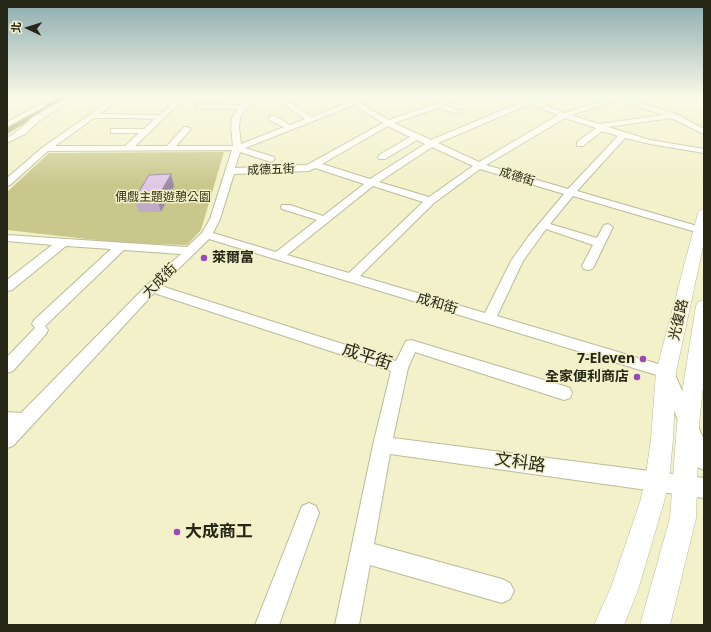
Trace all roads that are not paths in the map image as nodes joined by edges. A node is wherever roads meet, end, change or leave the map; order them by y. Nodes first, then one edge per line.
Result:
1 (29, 125) edge
2 (79, 125) edge
3 (152, 125) edge
4 (235, 125) edge
5 (286, 125) edge
6 (293, 125) edge
7 (384, 125) edge
8 (394, 125) edge
9 (473, 125) edge
10 (547, 125) edge
11 (595, 125) edge
12 (609, 125) edge
13 (691, 125) edge
14 (289, 127) junction
15 (599, 127) junction
16 (187, 129) dead end
17 (114, 130) dead end
18 (146, 131) junction
19 (704, 132) edge
20 (624, 135) junction
21 (417, 136) junction
22 (7, 141) edge
23 (432, 143) junction
24 (580, 144) dead end
25 (169, 148) junction
26 (237, 148) junction
27 (46, 149) junction
28 (127, 149) junction
29 (704, 151) edge
30 (382, 157) dead end
31 (271, 159) dead end
32 (314, 165) junction
33 (479, 166) junction
34 (230, 172) junction
35 (7, 183) edge
36 (371, 183) junction
37 (570, 193) junction
38 (430, 201) junction
39 (286, 207) dead end
40 (704, 213) edge
41 (323, 219) junction
42 (543, 225) junction
43 (608, 228) dead end
44 (700, 230) junction
45 (207, 235) junction
46 (7, 238) edge
47 (63, 242) junction
48 (600, 243) junction
49 (121, 246) junction
50 (190, 251) junction
51 (278, 256) junction
52 (588, 266) dead end
53 (351, 278) junction
54 (7, 288) edge
55 (152, 288) junction
56 (704, 306) edge
57 (489, 319) junction
58 (7, 367) edge
59 (400, 368) junction
60 (666, 372) junction
61 (564, 393) dead end
62 (7, 419) edge
63 (25, 421) junction
64 (688, 424) junction
65 (7, 440) edge
66 (382, 445) junction
67 (704, 461) edge
68 (657, 481) junction
69 (695, 487) edge
70 (309, 513) dead end
71 (362, 552) junction
72 (502, 591) dead end
73 (267, 625) edge
74 (347, 625) edge
75 (609, 625) edge
76 (655, 625) edge

1 - 22 street
2 - 27 street
3 - 18 street
4 - 26 street, 大成街
5 - 14 street
6 - 14 street
7 - 32 street, 成德五街
8 - 21 street, 成德街
9 - 23 street
10 - 33 street
11 - 15 street
12 - 15 street
13 - 19 street
14 - 26 street
15 - 20 street
15 - 24 street
16 - 25 street
17 - 18 street
18 - 28 street
20 - 29 street
20 - 37 street
21 - 23 street, 成德街
21 - 30 street
23 - 33 street, 成德街
23 - 36 street
25 - 26 street
25 - 28 street
26 - 31 street
26 - 34 street, 大成街
27 - 28 street
27 - 35 street
32 - 34 street, 成德五街
32 - 36 street
33 - 37 street, 成德街
33 - 38 street
34 - 45 street, 大成街
36 - 38 street
36 - 41 street
37 - 42 street
37 - 44 street, 成德街
38 - 53 street
39 - 41 street
40 - 44 main road, 光復路
41 - 51 street
42 - 48 street
42 - 57 street
43 - 48 street
44 - 60 main road, 光復路
45 - 50 street, 大成街
45 - 51 street, 成和街
46 - 47 street
47 - 49 street
47 - 54 street
48 - 52 street
49 - 50 street
49 - 58 street
50 - 55 street, 大成街
51 - 53 street, 成和街
53 - 57 street, 成和街
55 - 59 street, 成平街
55 - 63 street, 大成街
56 - 64 main road, 光復路
57 - 60 street, 成和街
59 - 61 street
59 - 66 street, 成平街
60 - 64 street
60 - 68 main road
62 - 63 street
63 - 65 street, 大成街
64 - 67 street
64 - 69 main road
66 - 68 street, 文科路
66 - 71 street, 成平街
68 - 69 street, 文科路
68 - 75 main road
69 - 76 main road
70 - 73 street
71 - 72 street
71 - 74 street, 成平街

